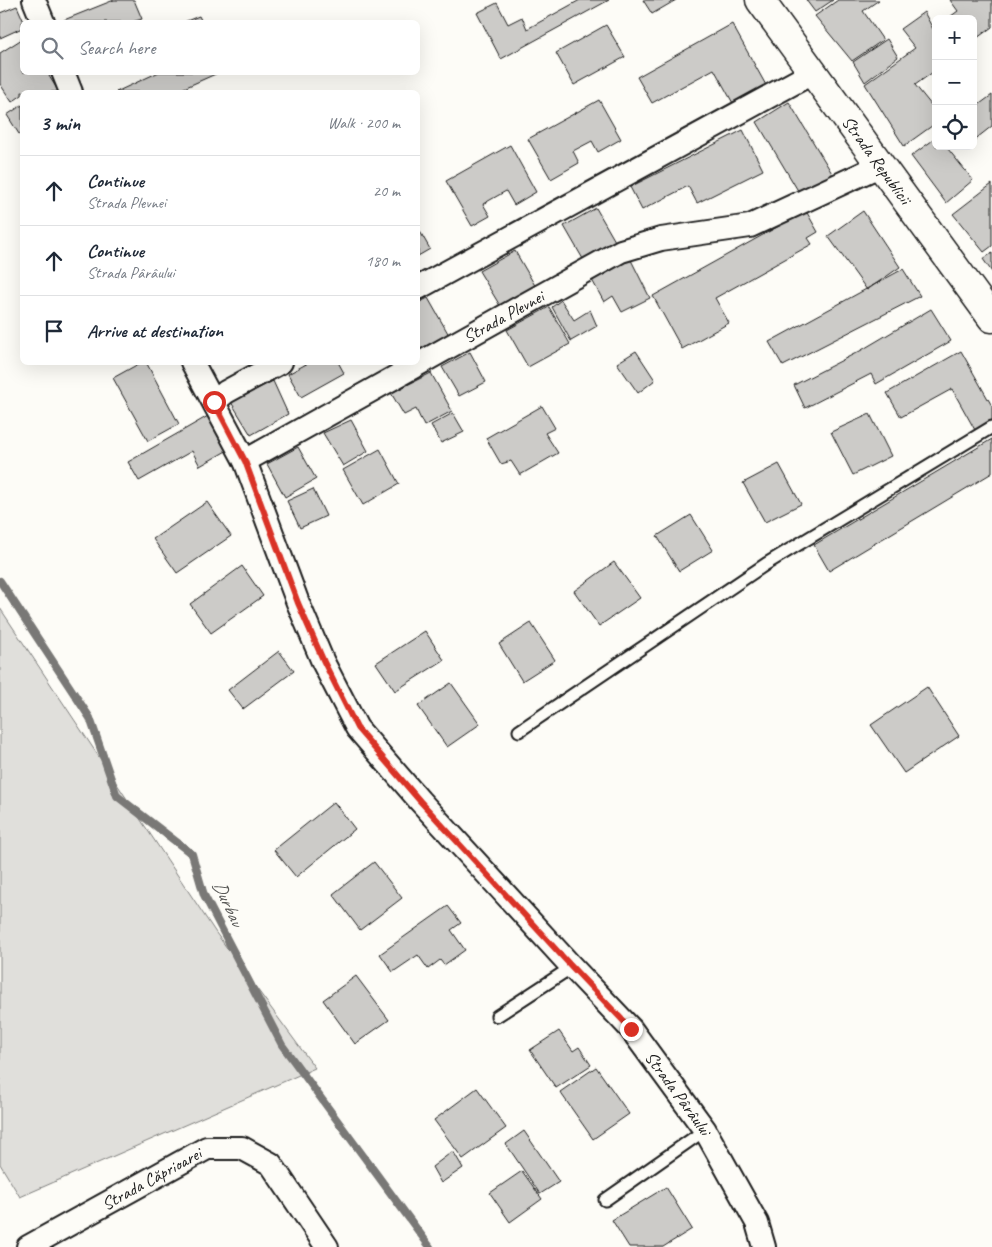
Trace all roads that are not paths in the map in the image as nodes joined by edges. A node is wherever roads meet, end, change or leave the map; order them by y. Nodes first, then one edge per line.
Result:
1 (34, 0) edge
2 (760, 0) edge
3 (42, 20) edge
4 (812, 73) junction
5 (64, 75) edge
6 (70, 90) edge
7 (879, 166) junction
8 (420, 287) edge
9 (992, 318) edge
10 (420, 363) edge
11 (194, 365) edge
12 (276, 365) edge
13 (417, 365) edge
14 (214, 402) junction
15 (992, 427) edge
16 (245, 461) junction
17 (519, 731) dead end
18 (572, 967) junction
19 (497, 1016) dead end
20 (705, 1130) junction
21 (606, 1200) dead end
22 (30, 1247) edge
23 (327, 1247) edge
24 (764, 1247) edge

1 - 3 street
2 - 4 main road, Strada Republicii
4 - 7 main road, Strada Republicii
4 - 8 street
5 - 6 street
7 - 9 main road, Strada Republicii
7 - 10 street, Strada Plevnei
11 - 14 street
12 - 14 street
13 - 16 street, Strada Plevnei
14 - 16 street
15 - 17 lane
16 - 18 street, Strada Pârâului
18 - 19 lane
18 - 20 street, Strada Pârâului
20 - 21 lane
20 - 24 street, Strada Pârâului
22 - 23 street, Strada Căprioarei

